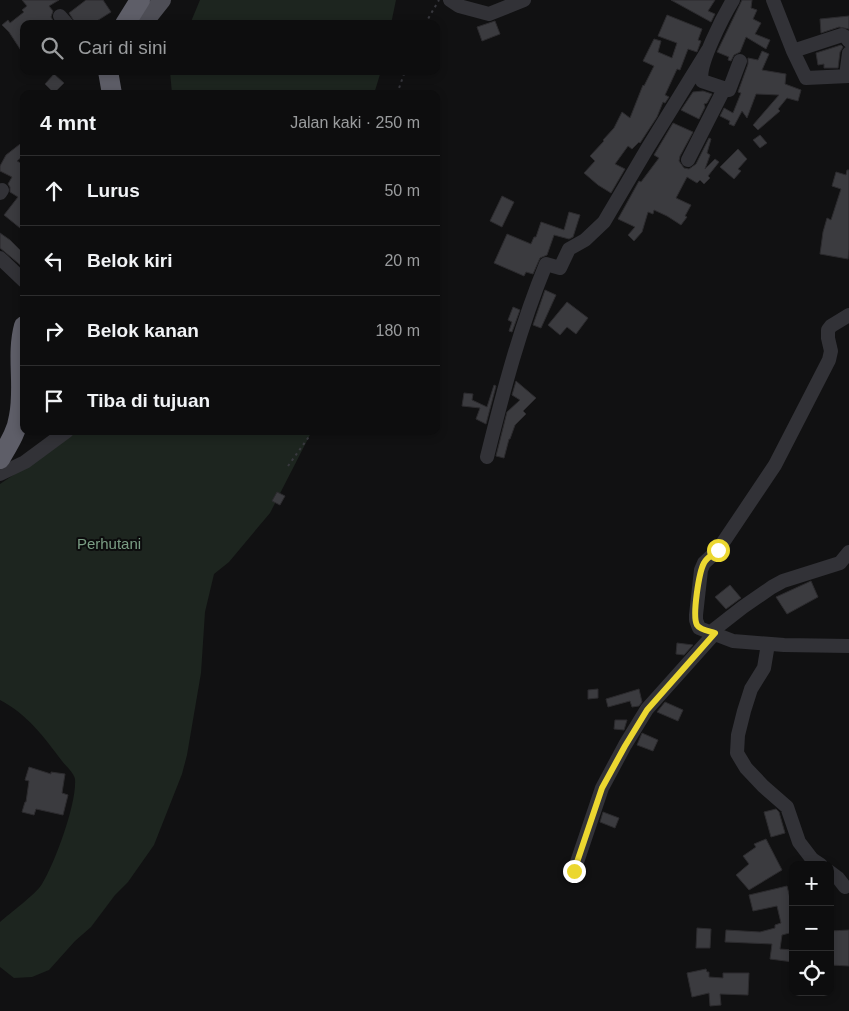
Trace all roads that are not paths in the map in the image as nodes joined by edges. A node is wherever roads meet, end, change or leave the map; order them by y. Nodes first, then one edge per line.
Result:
1 (140, 0) edge
2 (162, 0) edge
3 (524, 0) edge
4 (733, 0) edge
5 (773, 0) edge
6 (460, 2) edge
7 (488, 7) edge
8 (128, 20) edge
9 (146, 20) edge
10 (849, 41) edge
11 (708, 50) junction
12 (793, 51) junction
13 (849, 54) edge
14 (740, 61) dead end
15 (848, 76) edge
16 (724, 89) junction
17 (688, 160) dead end
18 (0, 258) edge
19 (20, 277) edge
20 (849, 315) edge
21 (20, 411) edge
22 (62, 435) edge
23 (487, 457) dead end
24 (0, 459) edge
25 (0, 474) edge
26 (849, 552) edge
27 (713, 632) junction
28 (768, 644) junction
29 (849, 646) edge
30 (815, 861) edge
31 (574, 871) dead end
32 (834, 875) edge
33 (845, 887) dead end

1 - 8 highway
2 - 9 main road
3 - 7 street
4 - 11 street
5 - 12 street
6 - 7 street
10 - 12 street
11 - 16 street
11 - 23 street
12 - 15 street
13 - 15 street
14 - 16 street
16 - 17 street
18 - 19 street
20 - 27 street
21 - 24 highway
22 - 25 street
26 - 27 street
27 - 28 street
27 - 31 street
28 - 29 street
28 - 30 street
32 - 33 street

